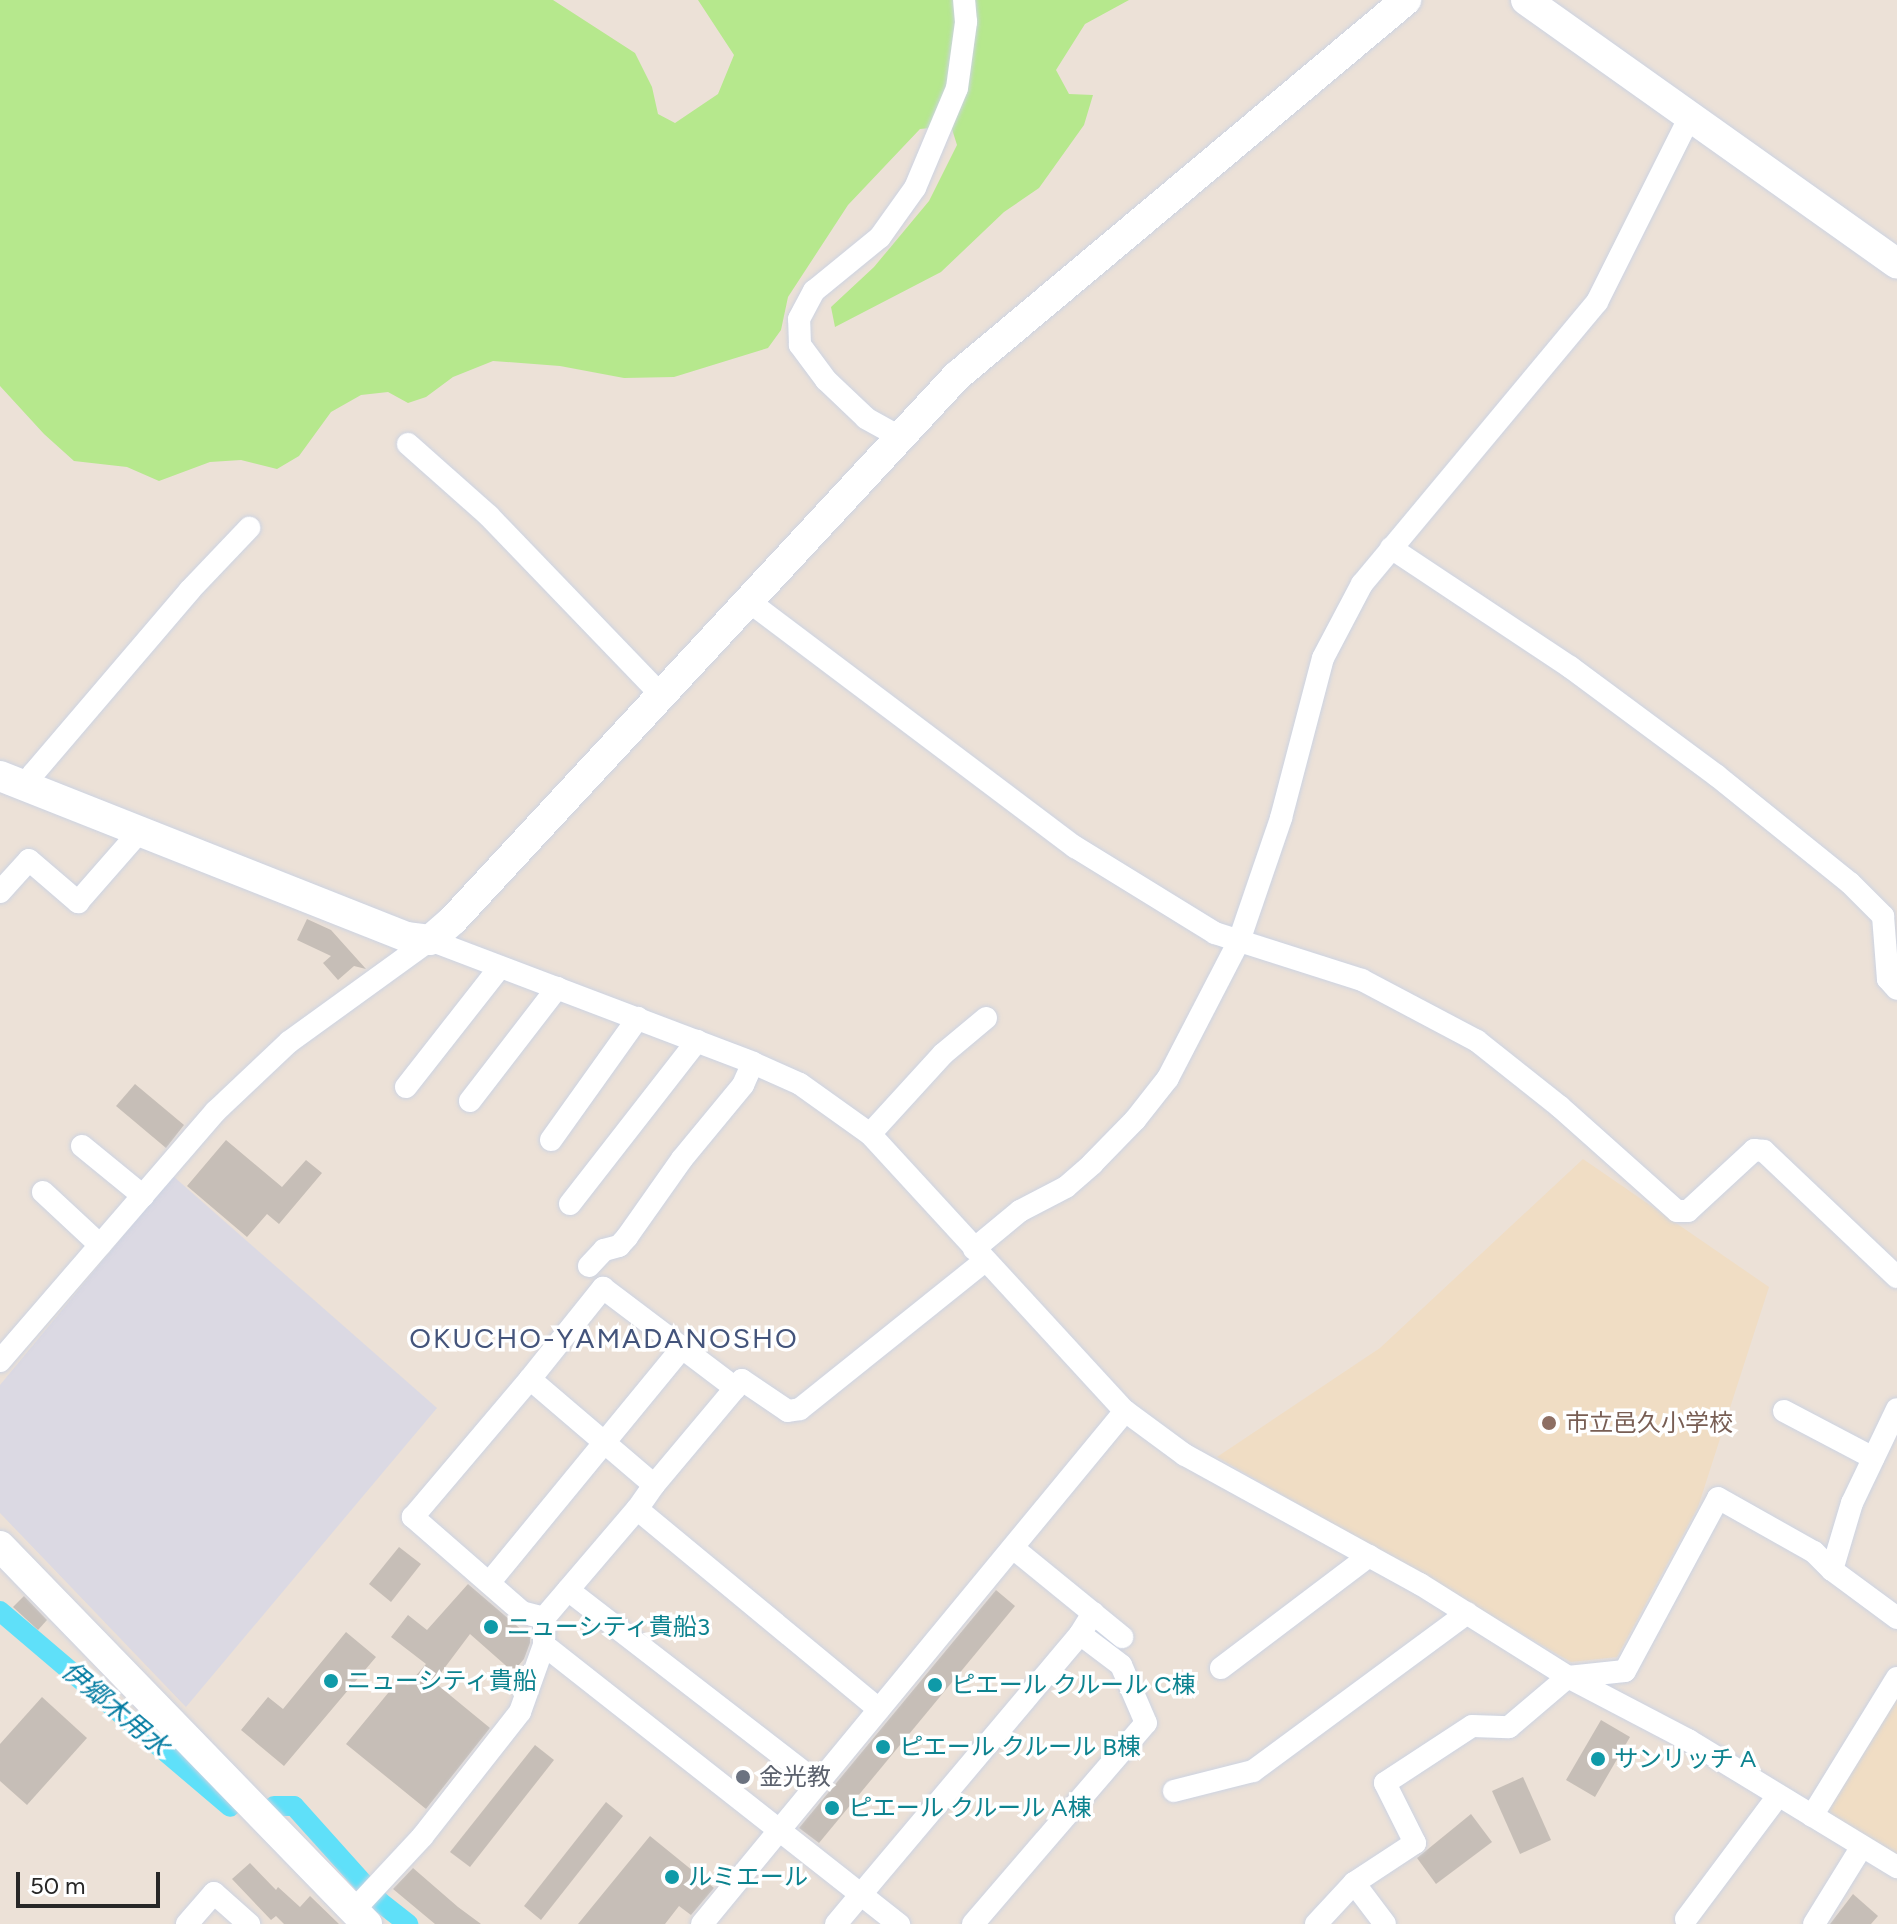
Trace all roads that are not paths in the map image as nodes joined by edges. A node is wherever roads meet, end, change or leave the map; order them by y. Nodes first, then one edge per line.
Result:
1 (964, 0) edge
2 (1406, 0) edge
3 (1526, 0) edge
4 (1689, 118) junction
5 (1897, 264) edge
6 (898, 436) junction
7 (408, 444) dead end
8 (249, 528) dead end
9 (1391, 548) junction
10 (747, 600) junction
11 (660, 694) junction
12 (14, 780) edge
13 (141, 830) junction
14 (0, 892) edge
15 (430, 940) junction
16 (1239, 941) junction
17 (500, 967) junction
18 (557, 988) junction
19 (1897, 989) edge
20 (638, 1018) junction
21 (986, 1018) dead end
22 (697, 1041) junction
23 (753, 1063) junction
24 (406, 1087) dead end
25 (470, 1101) dead end
26 (870, 1134) junction
27 (551, 1140) dead end
28 (82, 1146) dead end
29 (43, 1192) dead end
30 (143, 1196) junction
31 (570, 1204) dead end
32 (100, 1245) junction
33 (980, 1255) junction
34 (589, 1266) dead end
35 (1897, 1277) edge
36 (682, 1348) junction
37 (0, 1361) edge
38 (530, 1379) junction
39 (735, 1388) junction
40 (1897, 1409) edge
41 (1125, 1411) junction
42 (1784, 1411) dead end
43 (604, 1442) junction
44 (1873, 1458) junction
45 (654, 1485) junction
46 (637, 1509) junction
47 (0, 1546) edge
48 (1013, 1548) junction
49 (1369, 1556) junction
50 (1832, 1570) junction
51 (489, 1583) junction
52 (568, 1590) junction
53 (1093, 1613) junction
54 (1467, 1613) junction
55 (544, 1618) junction
56 (1897, 1618) edge
57 (1080, 1634) junction
58 (1122, 1637) dead end
59 (544, 1645) junction
60 (1221, 1668) dead end
61 (1568, 1677) junction
62 (1897, 1678) edge
63 (879, 1709) junction
64 (818, 1783) junction
65 (1174, 1791) dead end
66 (1778, 1796) junction
67 (1812, 1816) junction
68 (781, 1829) junction
69 (1861, 1848) junction
70 (1897, 1867) edge
71 (1354, 1883) junction
72 (861, 1894) junction
73 (357, 1918) edge
74 (1686, 1919) dead end
75 (187, 1924) edge
76 (249, 1924) edge
77 (702, 1924) edge
78 (836, 1924) edge
79 (899, 1924) edge
80 (973, 1924) edge
81 (1316, 1924) edge
82 (1385, 1924) edge
83 (1814, 1924) edge

1 - 6 street
2 - 6 street
3 - 4 street
4 - 5 street
4 - 9 street
6 - 10 street
7 - 11 street
8 - 12 street
9 - 16 street
9 - 19 street
10 - 11 street
10 - 16 street
11 - 15 street
12 - 13 street
13 - 14 street
13 - 15 street
15 - 17 street
15 - 30 street
16 - 33 street
16 - 35 street
17 - 18 street
17 - 24 street
18 - 20 street
18 - 25 street
20 - 22 street
20 - 27 street
21 - 26 street
22 - 23 street
22 - 31 street
23 - 26 street
23 - 34 street
26 - 33 street
28 - 30 street
29 - 32 street
30 - 32 street
32 - 37 street
33 - 39 street
33 - 41 street
36 - 38 street
36 - 39 street
36 - 43 street
38 - 43 street
38 - 51 street
39 - 45 street
40 - 44 street
41 - 48 street
41 - 49 street
42 - 44 street
43 - 45 street
43 - 51 street
44 - 50 street
45 - 46 street
46 - 52 street
46 - 63 street
47 - 73 street
48 - 53 street
48 - 63 street
49 - 54 street
49 - 60 street
50 - 56 street
50 - 61 street
51 - 55 street
52 - 55 street
52 - 64 street
53 - 57 street
53 - 58 street
54 - 61 street
54 - 65 street
55 - 59 street
57 - 72 street
57 - 80 street
59 - 68 street
59 - 73 street
61 - 66 street
61 - 71 street
62 - 67 street
63 - 64 street
64 - 68 street
66 - 67 street
66 - 74 street
67 - 69 street
68 - 72 street
68 - 77 street
69 - 70 street
69 - 83 street
71 - 81 street
71 - 82 street
72 - 78 street
72 - 79 street
75 - 76 street

